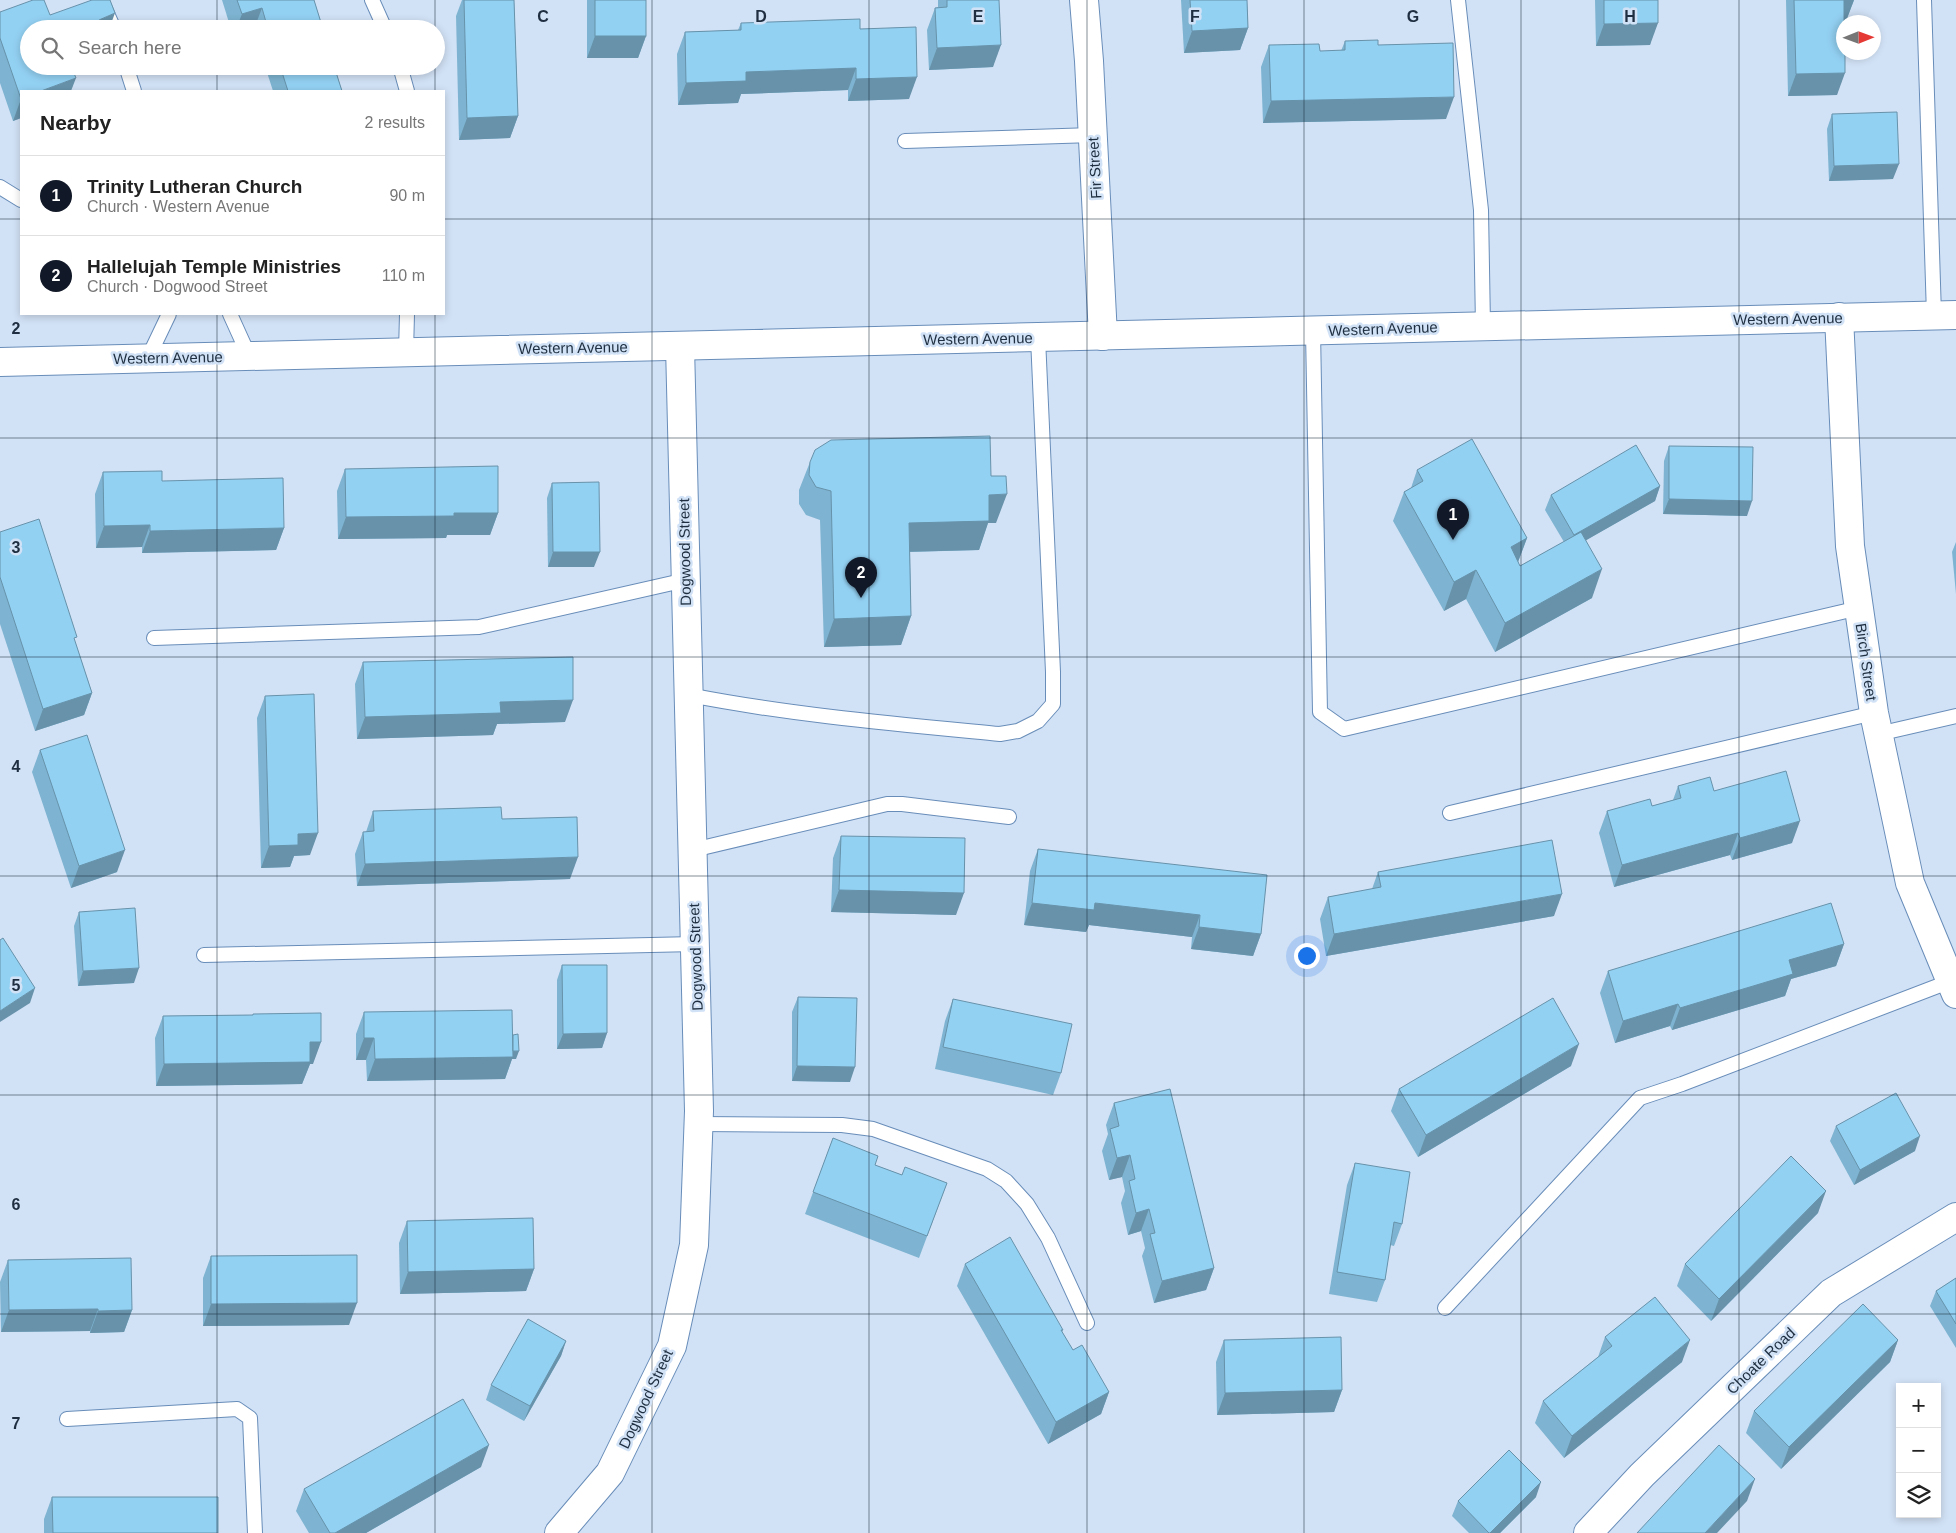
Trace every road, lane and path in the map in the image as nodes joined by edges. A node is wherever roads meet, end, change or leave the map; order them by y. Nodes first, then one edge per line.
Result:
1 (101, 0) edge
2 (372, 0) edge
3 (1084, 0) edge
4 (1458, 0) edge
5 (1924, 0) edge
6 (110, 20) edge
7 (381, 20) edge
8 (129, 75) edge
9 (403, 75) edge
10 (134, 90) edge
11 (407, 90) edge
12 (1093, 135) junction
13 (905, 141) dead end
14 (0, 187) edge
15 (20, 199) edge
16 (169, 315) edge
17 (230, 315) edge
18 (407, 315) edge
19 (1945, 315) edge
20 (1839, 317) junction
21 (1483, 326) junction
22 (1313, 331) junction
23 (1103, 336) junction
24 (1038, 338) junction
25 (680, 346) junction
26 (406, 352) junction
27 (249, 356) junction
28 (148, 358) junction
29 (0, 362) edge
30 (686, 580) junction
31 (1859, 608) junction
32 (154, 638) dead end
33 (689, 695) junction
34 (1956, 716) edge
35 (1876, 724) junction
36 (1450, 813) dead end
37 (1008, 817) dead end
38 (693, 850) junction
39 (695, 944) junction
40 (204, 955) dead end
41 (1953, 988) edge
42 (699, 1124) junction
43 (1956, 1217) edge
44 (1444, 1308) dead end
45 (1087, 1323) dead end
46 (67, 1419) dead end
47 (255, 1533) edge
48 (559, 1533) edge
49 (1588, 1533) edge

1 - 6 lane
2 - 7 lane
3 - 12 street, Fir Street
4 - 21 lane
5 - 19 lane
8 - 10 lane
9 - 11 lane
12 - 13 lane
12 - 23 street, Fir Street
14 - 15 lane
16 - 28 lane
17 - 27 lane
18 - 26 lane
19 - 20 street, Western Avenue
20 - 21 street, Western Avenue
20 - 31 street, Birch Street
21 - 22 street, Western Avenue
22 - 23 street, Western Avenue
22 - 31 lane
23 - 24 street, Western Avenue
24 - 25 street, Western Avenue
24 - 33 lane
25 - 26 street, Western Avenue
25 - 30 street, Dogwood Street
26 - 27 street, Western Avenue
27 - 28 street, Western Avenue
28 - 29 street, Western Avenue
30 - 32 lane
30 - 33 street, Dogwood Street
31 - 35 street, Birch Street
33 - 38 street, Dogwood Street
34 - 35 lane
35 - 36 lane
35 - 41 street, Birch Street
37 - 38 lane
38 - 39 street, Dogwood Street
39 - 40 lane
39 - 42 street, Dogwood Street
41 - 44 lane
42 - 45 lane
42 - 48 street, Dogwood Street
43 - 49 street, Choate Road
46 - 47 lane

